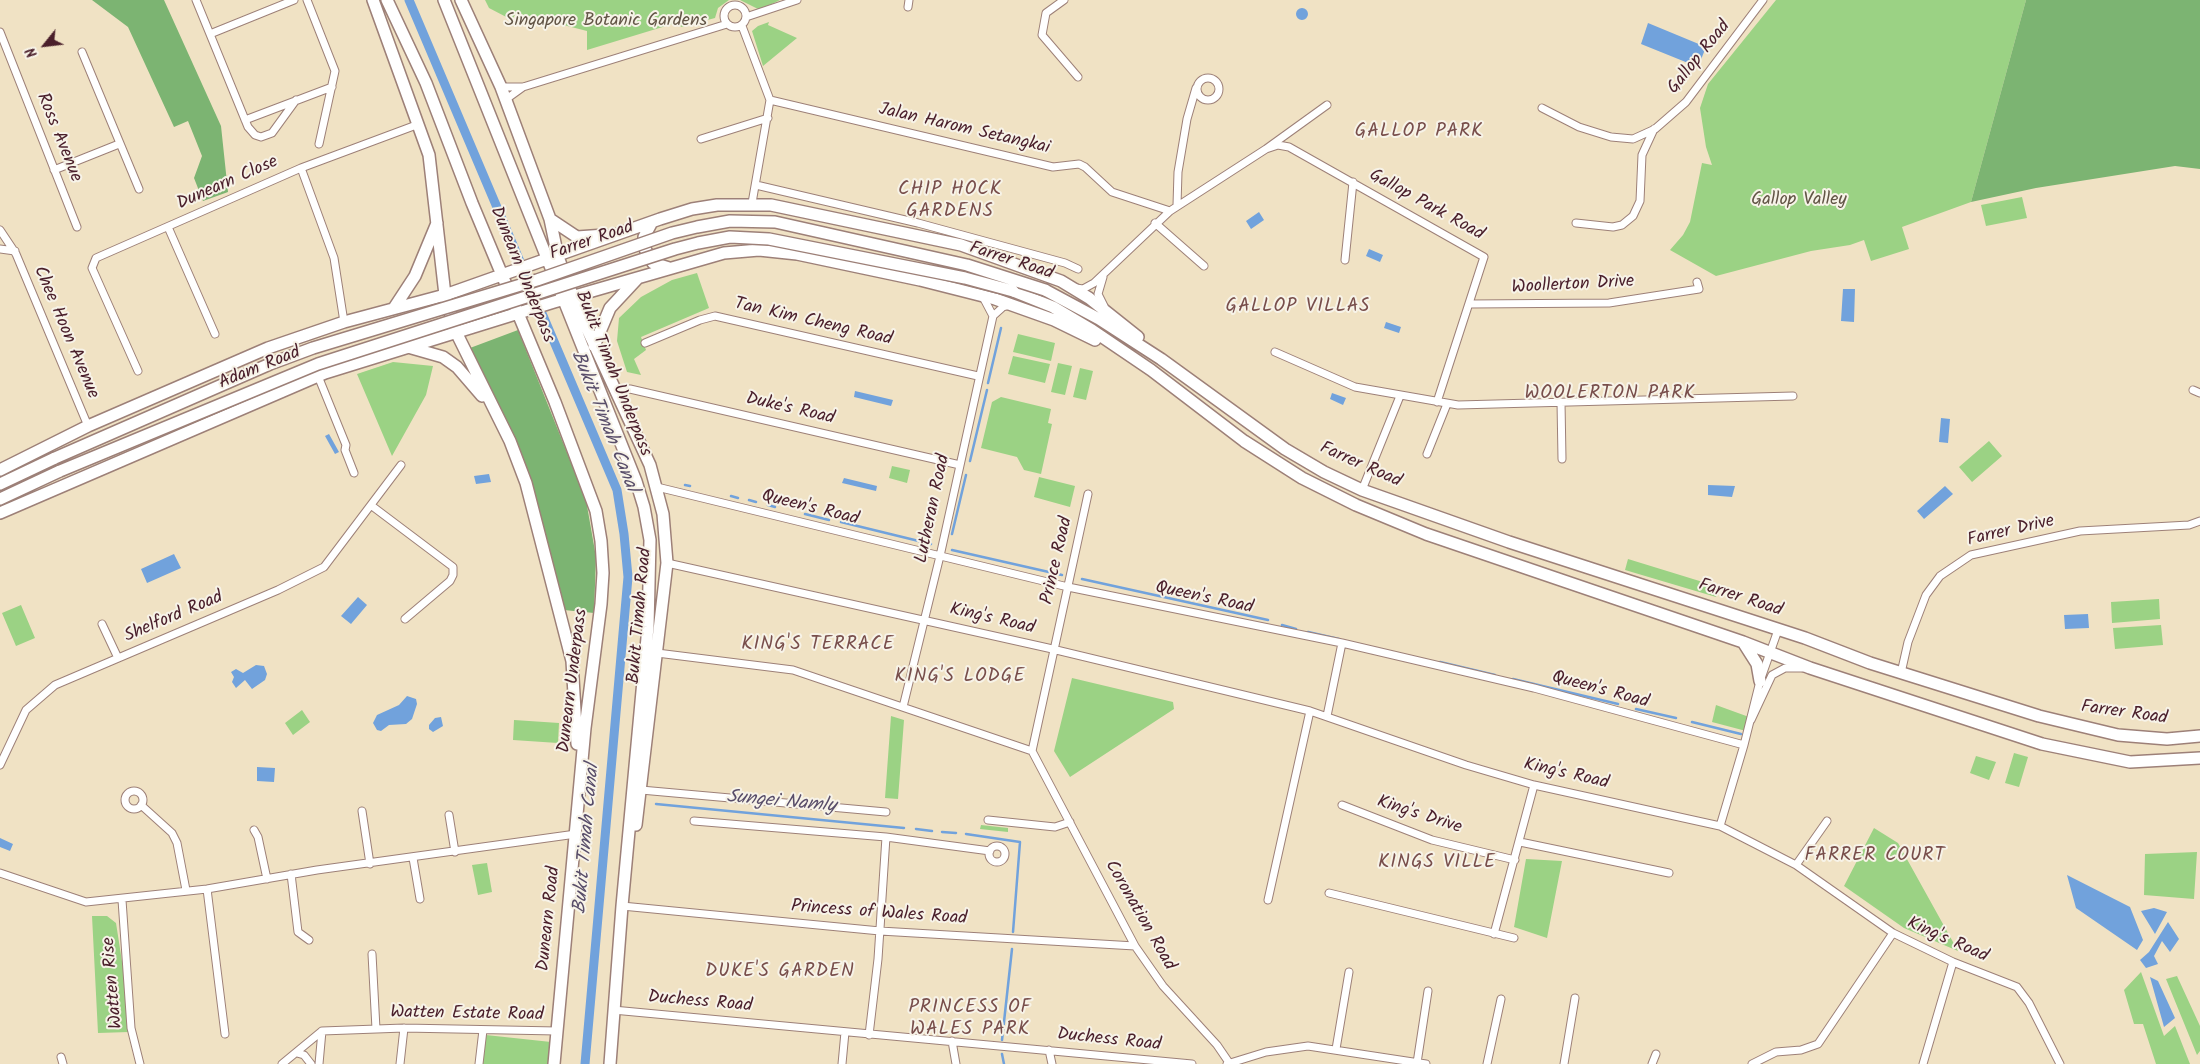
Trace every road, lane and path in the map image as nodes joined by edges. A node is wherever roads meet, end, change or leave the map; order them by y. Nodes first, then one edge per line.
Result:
1 (196, 0) edge
2 (294, 0) edge
3 (307, 0) edge
4 (372, 0) edge
5 (387, 0) edge
6 (444, 0) edge
7 (461, 0) edge
8 (797, 0) edge
9 (1064, 0) edge
10 (1763, 0) edge
11 (746, 17) junction
12 (727, 24) junction
13 (742, 26) junction
14 (0, 32) edge
15 (210, 34) junction
16 (82, 52) dead end
17 (1078, 77) dead end
18 (332, 87) junction
19 (501, 87) junction
20 (523, 87) junction
21 (1196, 88) junction
22 (296, 100) junction
23 (505, 100) junction
24 (770, 100) junction
25 (1207, 101) junction
26 (1327, 105) dead end
27 (1542, 108) dead end
28 (1189, 111) junction
29 (768, 118) junction
30 (245, 120) junction
31 (419, 124) junction
32 (1654, 129) junction
33 (701, 139) dead end
34 (119, 144) junction
35 (319, 144) dead end
36 (1266, 149) junction
37 (301, 168) junction
38 (54, 170) junction
39 (1353, 182) junction
40 (756, 185) junction
41 (139, 190) dead end
42 (752, 203) junction
43 (1177, 206) junction
44 (1170, 211) junction
45 (550, 219) junction
46 (438, 222) junction
47 (652, 222) junction
48 (1155, 223) junction
49 (1576, 223) dead end
50 (77, 227) dead end
51 (168, 227) junction
52 (0, 230) edge
53 (617, 235) junction
54 (0, 249) edge
55 (15, 251) junction
56 (558, 257) junction
57 (1345, 260) dead end
58 (1204, 266) dead end
59 (669, 268) junction
60 (1078, 269) dead end
61 (1104, 274) junction
62 (638, 277) junction
63 (537, 280) joint
64 (1696, 282) dead end
65 (1073, 288) junction
66 (542, 293) joint
67 (445, 295) junction
68 (982, 295) junction
69 (574, 296) junction
70 (1012, 304) junction
71 (1470, 304) junction
72 (394, 308) junction
73 (365, 316) junction
74 (993, 316) junction
75 (1111, 316) junction
76 (344, 322) junction
77 (456, 332) junction
78 (215, 334) dead end
79 (645, 342) dead end
80 (594, 346) junction
81 (405, 347) junction
82 (1119, 350) junction
83 (1275, 352) dead end
84 (378, 357) junction
85 (1161, 359) junction
86 (138, 371) dead end
87 (978, 376) junction
88 (319, 379) junction
89 (613, 388) junction
90 (1400, 396) junction
91 (1793, 396) dead end
92 (1438, 402) junction
93 (1560, 402) junction
94 (1447, 404) junction
95 (494, 410) junction
96 (88, 426) junction
97 (1427, 454) dead end
98 (1562, 459) dead end
99 (401, 465) dead end
100 (960, 465) junction
101 (0, 470) edge
102 (354, 473) dead end
103 (0, 484) edge
104 (657, 488) junction
105 (1362, 490) junction
106 (1088, 494) dead end
107 (0, 499) edge
108 (372, 506) junction
109 (0, 514) edge
110 (2200, 521) edge
111 (940, 556) junction
112 (667, 563) junction
113 (1068, 587) junction
114 (405, 619) dead end
115 (923, 620) junction
116 (102, 624) dead end
117 (1778, 630) junction
118 (1742, 642) junction
119 (1342, 643) junction
120 (1054, 649) junction
121 (657, 653) junction
122 (1770, 653) junction
123 (118, 658) junction
124 (1810, 668) junction
125 (1901, 673) junction
126 (1760, 680) junction
127 (902, 706) junction
128 (1310, 711) junction
129 (1327, 716) junction
130 (1751, 721) junction
131 (2200, 736) edge
132 (1744, 745) junction
133 (1032, 751) junction
134 (2200, 758) edge
135 (0, 765) edge
136 (580, 778) junction
137 (633, 779) joint
138 (1534, 785) junction
139 (641, 790) junction
140 (141, 805) dead end
141 (1342, 805) dead end
142 (362, 811) dead end
143 (886, 812) dead end
144 (449, 815) dead end
145 (988, 820) dead end
146 (694, 821) dead end
147 (1827, 821) dead end
148 (1070, 822) junction
149 (1720, 826) junction
150 (254, 830) dead end
151 (576, 834) junction
152 (629, 834) junction
153 (886, 837) junction
154 (1520, 842) junction
155 (990, 851) dead end
156 (455, 852) junction
157 (413, 858) junction
158 (1515, 860) junction
159 (370, 864) junction
160 (1796, 865) junction
161 (0, 873) edge
162 (1669, 873) dead end
163 (291, 874) junction
164 (266, 879) junction
165 (207, 889) junction
166 (186, 890) junction
167 (1329, 893) dead end
168 (420, 899) dead end
169 (122, 900) junction
170 (1268, 900) dead end
171 (622, 906) junction
172 (880, 930) junction
173 (1893, 933) junction
174 (1494, 934) junction
175 (1514, 938) dead end
176 (309, 940) dead end
177 (1135, 946) junction
178 (372, 954) dead end
179 (1953, 962) junction
180 (1349, 972) dead end
181 (1428, 991) dead end
182 (1575, 998) dead end
183 (1501, 999) dead end
184 (613, 1010) junction
185 (404, 1028) junction
186 (376, 1029) junction
187 (483, 1030) junction
188 (322, 1031) junction
189 (557, 1031) junction
190 (845, 1032) junction
191 (225, 1034) dead end
192 (869, 1035) junction
193 (952, 1041) junction
194 (1049, 1050) junction
195 (1336, 1050) junction
196 (297, 1053) junction
197 (1656, 1054) dead end
198 (1377, 1061) edge
199 (1417, 1062) junction
200 (140, 1064) edge
201 (282, 1064) edge
202 (311, 1064) edge
203 (319, 1064) edge
204 (400, 1064) edge
205 (479, 1064) edge
206 (554, 1064) edge
207 (610, 1064) edge
208 (842, 1064) edge
209 (956, 1064) edge
210 (1052, 1064) edge
211 (1192, 1064) edge
212 (1228, 1064) edge
213 (1426, 1064) edge
214 (1487, 1064) edge
215 (1564, 1064) edge
216 (1652, 1064) edge
217 (1752, 1064) edge
218 (1923, 1064) edge
219 (2060, 1064) edge

1 - 15 street
2 - 15 street
3 - 18 street
4 - 31 highway
5 - 136 highway, Dunearn Underpass
6 - 137 highway, Bukit Timah Underpass
7 - 19 highway, Bukit Timah Road
8 - 11 street
9 - 17 street
10 - 32 street, Gallop Road
11 - 12 street
11 - 13 street
12 - 13 street
12 - 20 street
13 - 24 street
14 - 38 street, Ross Avenue
15 - 30 street
16 - 34 street
18 - 22 street
18 - 35 street
19 - 20 street
19 - 23 highway, Bukit Timah Road
20 - 23 street
21 - 25 street
21 - 25 street
21 - 28 street
22 - 30 street
22 - 30 street
23 - 45 highway, Bukit Timah Road
24 - 29 street
24 - 44 street, Jalan Harom Setangkai
25 - 28 street
26 - 36 street, Gallop Park Road
27 - 32 street, Gallop Road
28 - 43 street
29 - 33 street
29 - 40 street
31 - 37 street, Dunearn Close
31 - 46 highway
32 - 49 street
34 - 38 street
34 - 41 street
36 - 39 street, Gallop Park Road
36 - 43 street, Gallop Park Road
37 - 51 street, Dunearn Close
37 - 76 street, Dunearn Close
38 - 50 street, Ross Avenue
39 - 57 street, Gallop Park Road
39 - 71 street, Gallop Park Road
40 - 42 street
40 - 60 street, Farrer Road
42 - 47 highway
42 - 65 highway
43 - 44 street, Gallop Park Road
44 - 48 street, Gallop Park Road
45 - 53 highway
45 - 56 highway, Bukit Timah Road
46 - 67 highway
46 - 72 highway
47 - 53 highway
47 - 59 highway
48 - 58 street
48 - 61 street, Gallop Park Road
51 - 78 street, Dunearn Close
51 - 86 street, Dunearn Close
52 - 55 street, Chee Hoon Avenue
53 - 56 highway
54 - 55 street, Chee Hoon Avenue
55 - 96 street, Chee Hoon Avenue
56 - 67 highway
56 - 69 highway, Bukit Timah Road
59 - 62 highway
59 - 68 highway
61 - 65 street, Gallop Park Road
61 - 75 street
62 - 69 highway
62 - 80 highway
63 - 85 highway, Farrer Road, bridge
63 - 103 highway, Adam Road, bridge
64 - 71 street, Woollerton Drive
65 - 75 highway
66 - 82 highway, Farrer Road, bridge
66 - 107 highway, Adam Road, bridge
67 - 72 highway
67 - 77 highway
68 - 70 highway
68 - 74 street
69 - 77 highway
69 - 80 highway, Bukit Timah Road
70 - 74 street
70 - 82 highway
71 - 92 street
72 - 73 highway
73 - 76 highway
73 - 84 highway
74 - 87 street, Lutheran Road
75 - 85 highway
76 - 96 highway
77 - 81 highway
77 - 95 highway
79 - 87 street, Tan Kim Cheng Road
80 - 89 highway, Bukit Timah Road
81 - 84 highway
81 - 95 highway
82 - 118 highway, Farrer Road
83 - 90 street
84 - 88 highway
85 - 105 highway, Farrer Road
87 - 100 street, Lutheran Road
88 - 102 street, Adam Road
88 - 109 highway
89 - 100 street, Duke's Road
89 - 104 highway, Bukit Timah Road
90 - 92 street
90 - 105 street
91 - 93 street
92 - 94 street
93 - 94 street
93 - 98 street
94 - 97 street
95 - 136 highway
96 - 101 highway
99 - 108 street, Shelford Road
100 - 111 street, Lutheran Road
104 - 111 street, Queen's Road
104 - 112 highway, Bukit Timah Road
105 - 117 highway, Farrer Road
106 - 113 street, Prince Road
108 - 114 street
108 - 123 street, Shelford Road
110 - 125 street, Farrer Drive
111 - 113 street, Queen's Road
111 - 115 street, Lutheran Road
112 - 115 street, King's Road
112 - 121 highway, Bukit Timah Road
113 - 119 street, Queen's Road
113 - 120 street, Prince Road
115 - 120 street, King's Road
115 - 127 street, Lutheran Road
116 - 123 street
117 - 122 street
117 - 125 highway, Farrer Road
118 - 122 highway, Farrer Road
118 - 126 highway
119 - 129 street
119 - 132 street, Queen's Road
120 - 128 street, King's Road
120 - 133 street, Prince Road
121 - 127 street
121 - 139 highway, Bukit Timah Road
122 - 124 highway, Farrer Road
122 - 126 street
123 - 135 street, Shelford Road
124 - 130 street
124 - 134 highway, Farrer Road
125 - 131 highway, Farrer Road
126 - 130 street
127 - 133 street
128 - 129 street, King's Road
128 - 170 street
129 - 138 street, King's Road
130 - 132 street
132 - 149 street
133 - 148 street, Coronation Road
136 - 151 highway, Dunearn Road
137 - 152 highway, Bukit Timah Road
138 - 149 street, King's Road
138 - 154 street
139 - 143 street
139 - 152 highway, Bukit Timah Road
140 - 166 street
141 - 158 street, King's Drive
142 - 159 street
144 - 156 street
145 - 148 street
146 - 153 street
147 - 160 street
148 - 177 street, Coronation Road
149 - 160 street, King's Road
150 - 164 street
151 - 156 street
151 - 189 highway, Dunearn Road
152 - 171 highway, Bukit Timah Road
153 - 155 street
153 - 172 street
154 - 158 street
154 - 162 street
156 - 157 street
157 - 159 street
157 - 168 street
158 - 174 street
159 - 163 street
160 - 173 street, King's Road
161 - 169 street
163 - 164 street
163 - 176 street
164 - 165 street
165 - 166 street
165 - 191 street
166 - 169 street
167 - 174 street
169 - 200 street, Watten Rise
171 - 172 street, Princess of Wales Road
171 - 184 highway, Bukit Timah Road
172 - 177 street, Princess of Wales Road
172 - 192 street
173 - 179 street, King's Road
173 - 217 street
174 - 175 street
177 - 212 street, Coronation Road
178 - 186 street, Watten Estate Road
179 - 218 street
179 - 219 street, King's Road
180 - 195 street
181 - 199 street
182 - 215 street
183 - 214 street
184 - 190 street, Duchess Road
184 - 207 highway, Bukit Timah Road
185 - 186 street, Watten Estate Road
185 - 187 street, Watten Estate Road
185 - 204 street
186 - 188 street, Watten Estate Road
187 - 189 street, Watten Estate Road
187 - 205 street
188 - 196 street
188 - 203 street
189 - 206 highway, Dunearn Road
190 - 192 street, Duchess Road
190 - 208 street
192 - 193 street, Duchess Road
193 - 194 street, Duchess Road
193 - 209 street
194 - 210 street
194 - 211 street, Duchess Road
195 - 198 street
195 - 212 street
196 - 201 street
196 - 202 street
197 - 216 street
198 - 199 street
199 - 213 street

